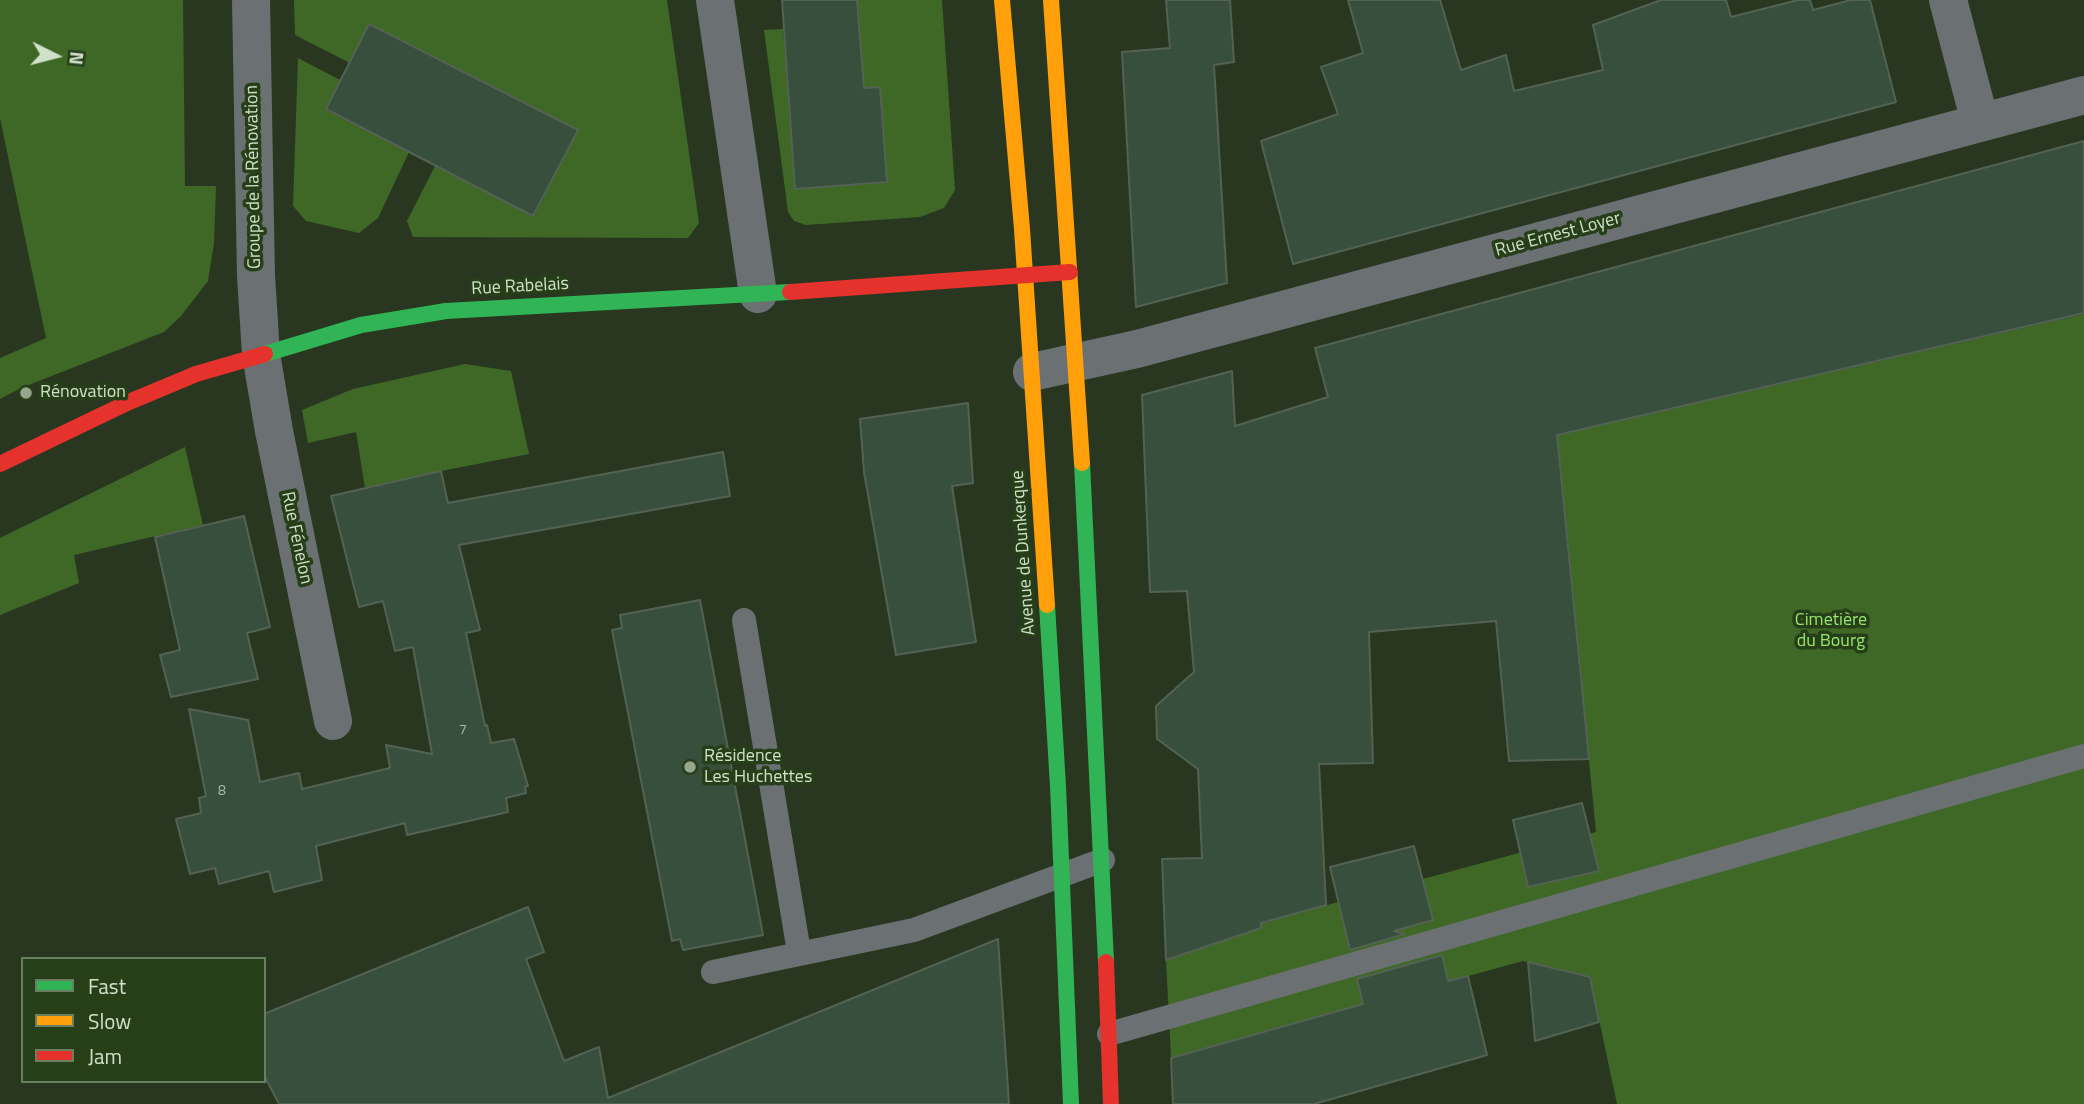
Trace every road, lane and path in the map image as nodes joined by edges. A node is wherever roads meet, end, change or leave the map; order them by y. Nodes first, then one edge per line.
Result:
1 (251, 0) edge
2 (715, 0) edge
3 (1002, 0) edge
4 (1051, 0) edge
5 (1948, 0) edge
6 (2084, 95) edge
7 (1980, 122) junction
8 (1070, 272) junction
9 (1025, 275) junction
10 (758, 294) junction
11 (261, 354) junction
12 (1076, 362) junction
13 (1032, 372) junction
14 (0, 464) edge
15 (744, 620) dead end
16 (333, 721) dead end
17 (2084, 756) edge
18 (1103, 860) junction
19 (1061, 874) junction
20 (799, 952) junction
21 (713, 972) dead end
22 (1109, 1034) junction
23 (1071, 1104) edge
24 (1111, 1104) edge

1 - 11 street, Groupe de la Rénovation
2 - 10 street
3 - 9 main road, Avenue de Dunkerque
4 - 8 main road
5 - 7 street
6 - 7 street, Rue Ernest Loyer
7 - 12 street, Rue Ernest Loyer
8 - 9 main road, Rue Rabelais
8 - 12 main road
9 - 10 main road, Rue Rabelais
9 - 13 main road, Avenue de Dunkerque
10 - 11 main road, Rue Rabelais
11 - 14 main road, Rue Rabelais
11 - 16 street, Rue Fénelon
12 - 13 street, Rue Ernest Loyer
12 - 18 main road
13 - 19 main road, Avenue de Dunkerque
15 - 20 lane
17 - 22 lane
18 - 19 lane
18 - 22 main road
19 - 20 lane
19 - 23 main road, Avenue de Dunkerque
20 - 21 lane
22 - 24 main road

